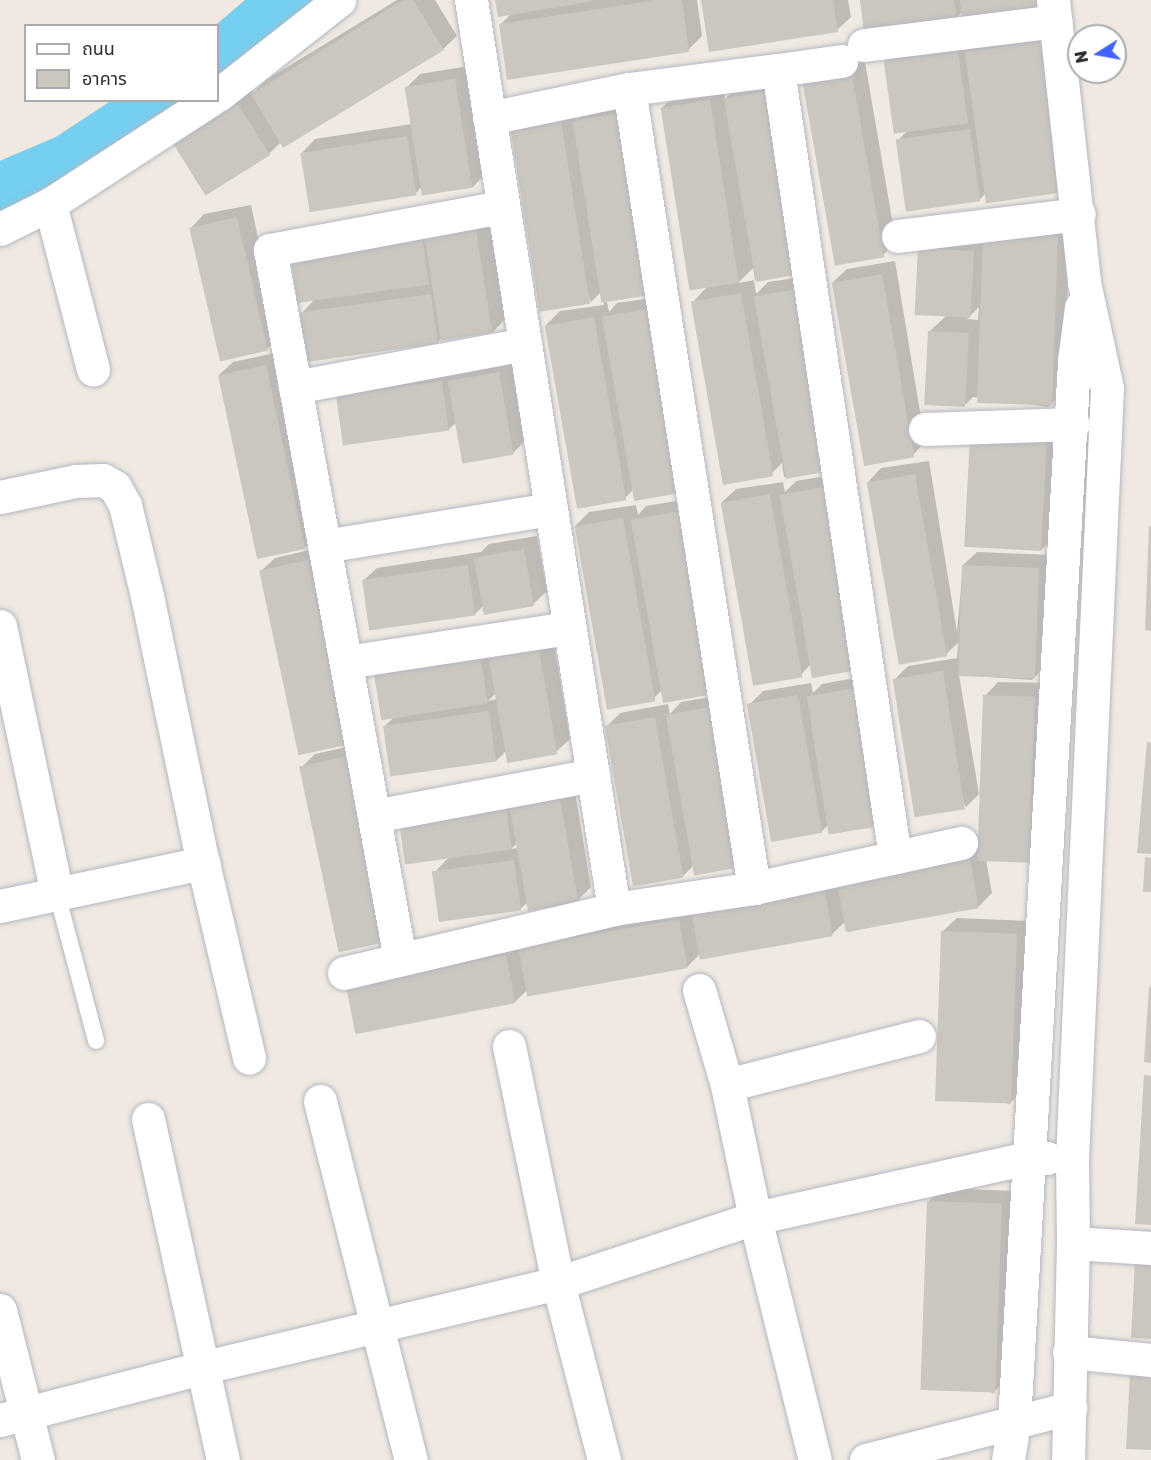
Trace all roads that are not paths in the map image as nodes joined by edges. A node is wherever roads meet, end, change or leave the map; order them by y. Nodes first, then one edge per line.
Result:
1 (339, 0) edge
2 (471, 0) edge
3 (1054, 11) edge
4 (778, 70) junction
5 (629, 89) junction
6 (219, 94) edge
7 (207, 102) edge
8 (489, 118) junction
9 (50, 204) junction
10 (503, 207) junction
11 (1078, 214) junction
12 (0, 229) edge
13 (898, 236) dead end
14 (1084, 282) junction
15 (525, 344) junction
16 (93, 369) dead end
17 (295, 387) junction
18 (1073, 424) junction
19 (925, 429) dead end
20 (0, 497) edge
21 (551, 508) junction
22 (324, 546) junction
23 (0, 626) edge
24 (569, 628) junction
25 (346, 662) junction
26 (593, 775) junction
27 (374, 816) junction
28 (961, 843) dead end
29 (895, 857) junction
30 (203, 863) junction
31 (754, 888) junction
32 (57, 894) junction
33 (0, 906) edge
34 (614, 909) junction
35 (400, 959) junction
36 (344, 973) dead end
37 (699, 990) dead end
38 (919, 1036) dead end
39 (96, 1041) dead end
40 (509, 1046) dead end
41 (249, 1058) dead end
42 (727, 1084) junction
43 (320, 1101) dead end
44 (148, 1119) dead end
45 (1028, 1158) junction
46 (1072, 1159) junction
47 (755, 1218) junction
48 (1073, 1243) junction
49 (1151, 1248) edge
50 (558, 1283) junction
51 (0, 1310) edge
52 (377, 1327) junction
53 (1070, 1352) junction
54 (1151, 1360) edge
55 (201, 1368) junction
56 (1070, 1408) junction
57 (14, 1417) edge
58 (1014, 1422) junction
59 (39, 1460) edge
60 (223, 1460) edge
61 (411, 1460) edge
62 (604, 1460) edge
63 (815, 1460) edge
64 (866, 1460) edge
65 (1008, 1460) edge
66 (1068, 1460) edge

1 - 6 street
2 - 8 street
3 - 4 street
3 - 11 street
4 - 5 street
4 - 29 street
5 - 8 street
5 - 31 street
7 - 9 street
8 - 10 street
9 - 12 street
9 - 16 street
10 - 15 street
10 - 17 street
11 - 13 street
11 - 14 street
14 - 18 street
14 - 46 street
15 - 17 street
15 - 21 street
17 - 22 street
18 - 19 street
18 - 45 street
20 - 30 street
21 - 22 street
21 - 24 street
22 - 25 street
23 - 32 street
24 - 25 street
24 - 26 street
25 - 27 street
26 - 27 street
26 - 34 street
27 - 35 street
28 - 29 street
29 - 31 street
30 - 32 street
30 - 41 street
31 - 34 street
32 - 33 street
32 - 39 lane
34 - 35 street
35 - 36 street
37 - 42 street
38 - 42 street
40 - 50 street
42 - 47 street
43 - 52 street
44 - 55 street
45 - 46 street
45 - 47 street
45 - 58 street
46 - 48 street
47 - 50 street
47 - 63 street
48 - 49 street
48 - 53 street
50 - 52 street
50 - 62 street
51 - 57 street
52 - 55 street
52 - 61 street
53 - 54 street
53 - 56 street
55 - 57 street
55 - 60 street
56 - 58 street
56 - 66 street
57 - 59 street
58 - 64 street
58 - 65 street

